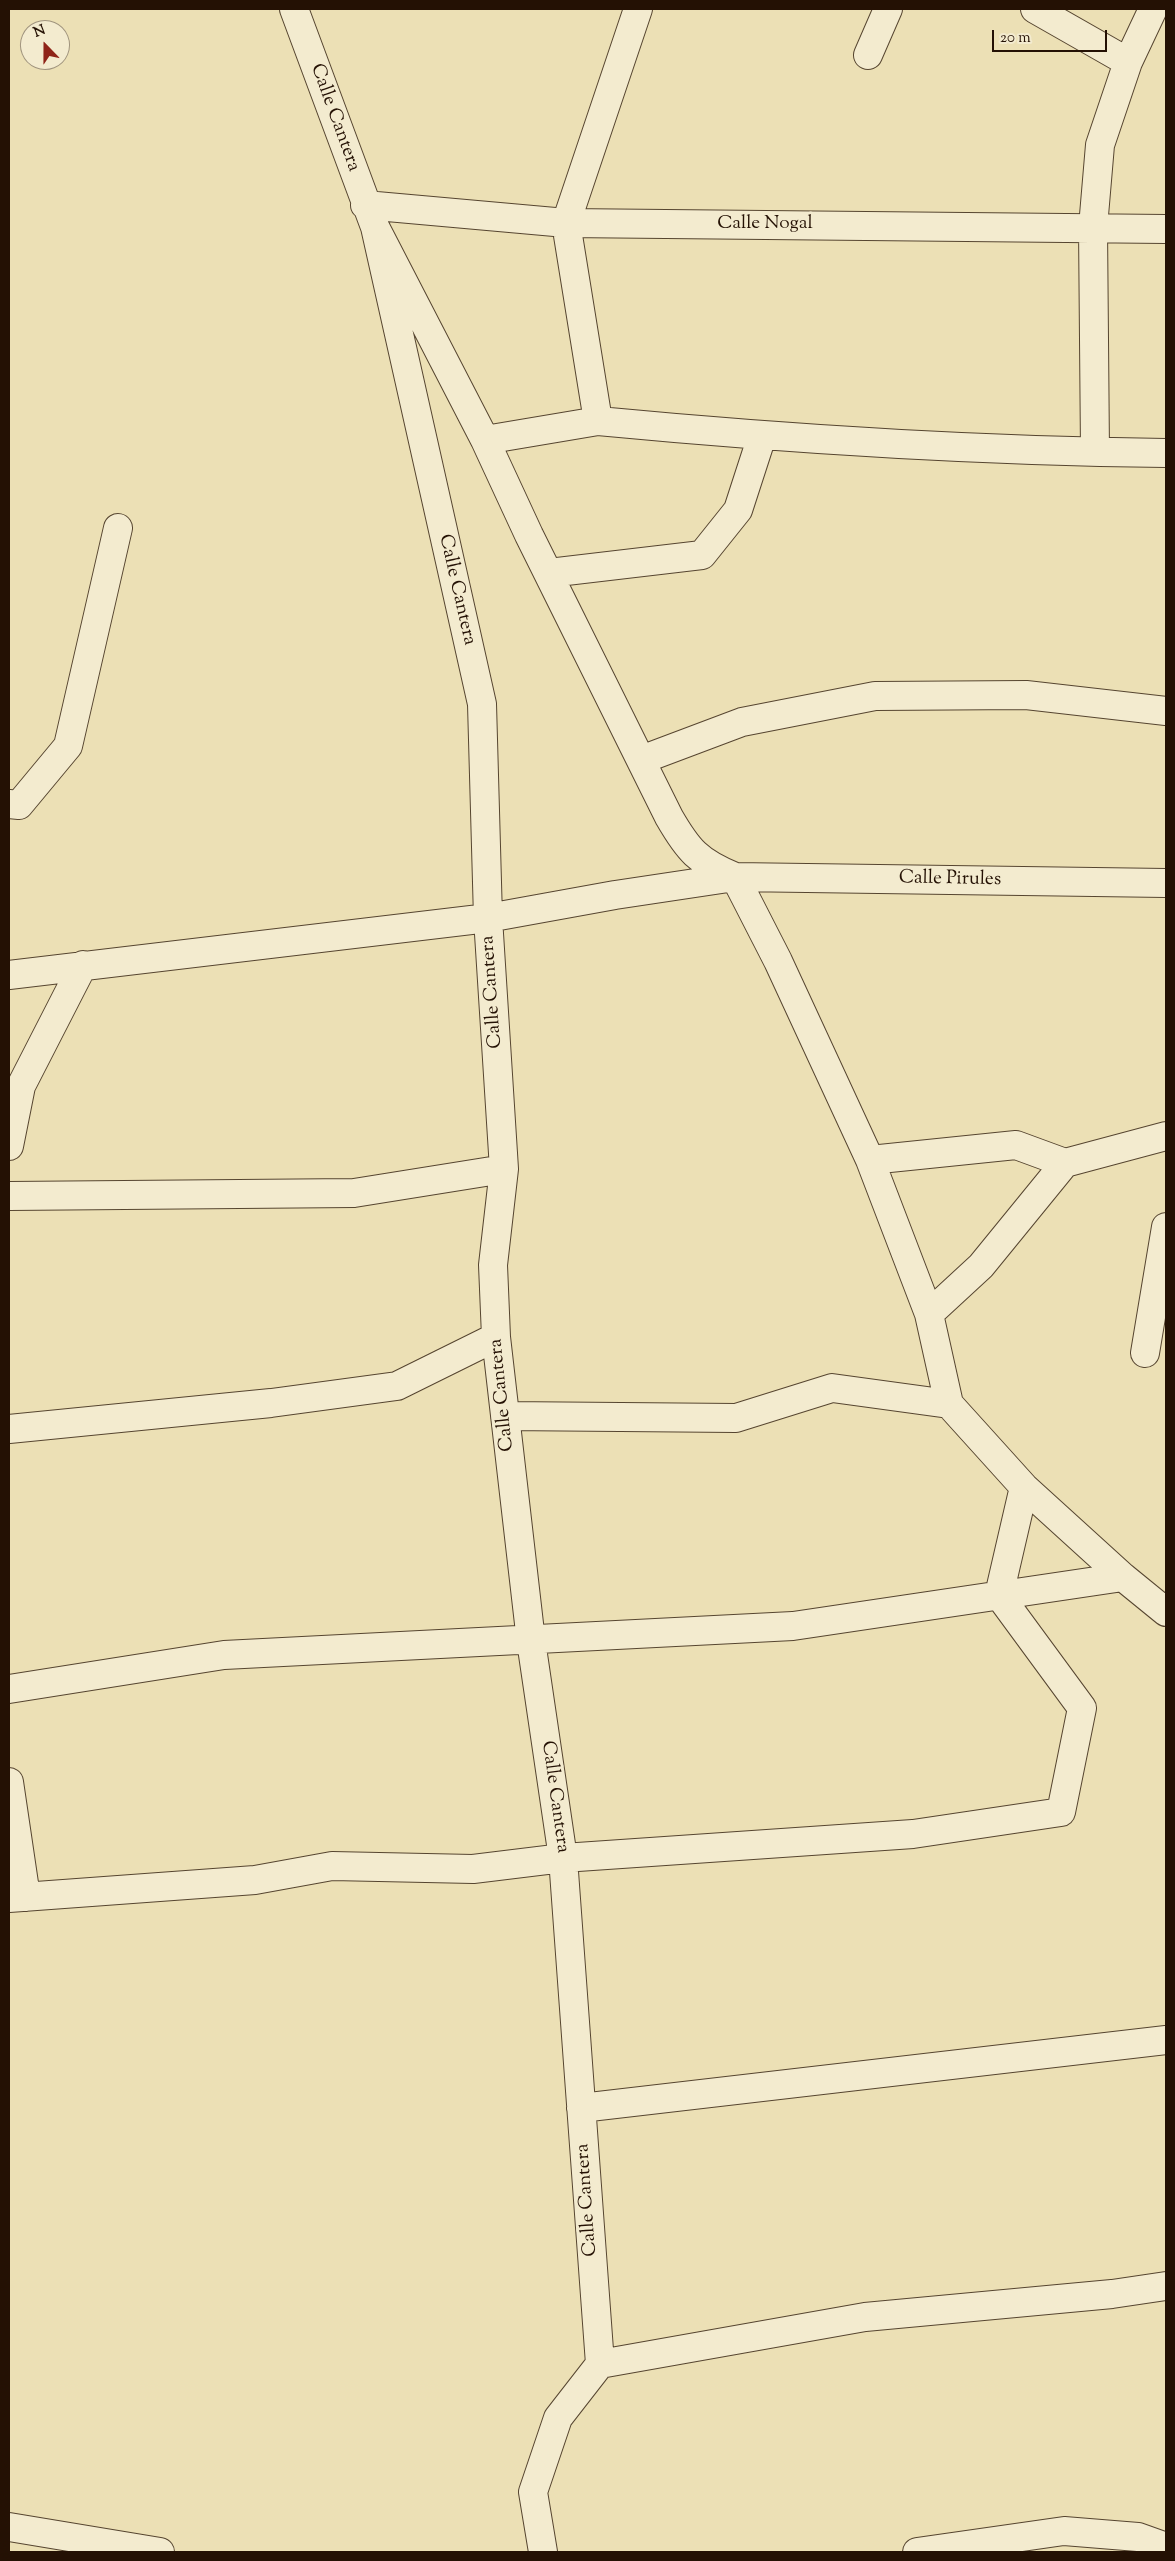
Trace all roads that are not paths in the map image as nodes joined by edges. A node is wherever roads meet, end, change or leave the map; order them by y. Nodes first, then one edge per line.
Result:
1 (294, 9) edge
2 (638, 9) edge
3 (888, 9) edge
4 (1035, 9) edge
5 (1153, 9) edge
6 (868, 55) dead end
7 (1128, 62) junction
8 (370, 216) junction
9 (566, 223) junction
10 (1093, 227) junction
11 (1166, 229) edge
12 (598, 421) junction
13 (762, 436) junction
14 (485, 440) junction
15 (1095, 452) junction
16 (1166, 453) edge
17 (118, 528) dead end
18 (549, 573) junction
19 (1166, 711) edge
20 (641, 760) junction
21 (9, 804) edge
22 (734, 877) junction
23 (1166, 883) edge
24 (488, 918) junction
25 (82, 965) junction
26 (9, 975) edge
27 (1166, 1136) edge
28 (9, 1146) edge
29 (870, 1160) junction
30 (1065, 1163) junction
31 (504, 1169) junction
32 (9, 1196) edge
33 (1166, 1227) edge
34 (929, 1314) junction
35 (496, 1337) junction
36 (1145, 1353) dead end
37 (949, 1404) junction
38 (505, 1416) junction
39 (9, 1429) edge
40 (1024, 1487) junction
41 (1124, 1577) junction
42 (999, 1596) junction
43 (1166, 1612) edge
44 (531, 1641) junction
45 (9, 1689) edge
46 (9, 1782) edge
47 (563, 1858) junction
48 (17, 1898) edge
49 (1166, 2040) edge
50 (581, 2108) junction
51 (1166, 2286) edge
52 (600, 2364) junction
53 (9, 2527) edge
54 (1166, 2547) edge
55 (160, 2552) edge
56 (543, 2552) edge
57 (917, 2552) edge

1 - 8 street, Calle Cantera
2 - 9 street
3 - 6 street
4 - 7 street
5 - 7 street
7 - 10 street
8 - 9 street, Calle Nogal
8 - 14 street, Calle Cantera
8 - 24 street, Calle Cantera
9 - 10 street, Calle Nogal
9 - 12 street
10 - 11 street, Calle Nogal
10 - 15 street
12 - 13 street
12 - 14 street
13 - 15 street
13 - 18 street
14 - 18 street, Calle Cantera
15 - 16 street
17 - 21 street
18 - 20 street, Calle Cantera
19 - 20 street
20 - 22 street, Calle Cantera
22 - 23 street, Calle Pirules
22 - 24 street
22 - 29 street
24 - 25 street
24 - 31 street, Calle Cantera
25 - 26 street
25 - 28 street
27 - 30 street
29 - 30 street
29 - 34 street
30 - 34 street
31 - 32 street
31 - 35 street, Calle Cantera
33 - 36 street
34 - 37 street
35 - 38 street, Calle Cantera
35 - 39 street
37 - 38 street
37 - 40 street
38 - 44 street, Calle Cantera
40 - 41 street
40 - 42 street
41 - 42 street
41 - 43 street
42 - 44 street
42 - 47 street
44 - 45 street
44 - 47 street, Calle Cantera
46 - 48 street
47 - 48 street
47 - 50 street, Calle Cantera
49 - 50 street
50 - 52 street, Calle Cantera
51 - 52 street
52 - 56 street
53 - 55 street
54 - 57 street

